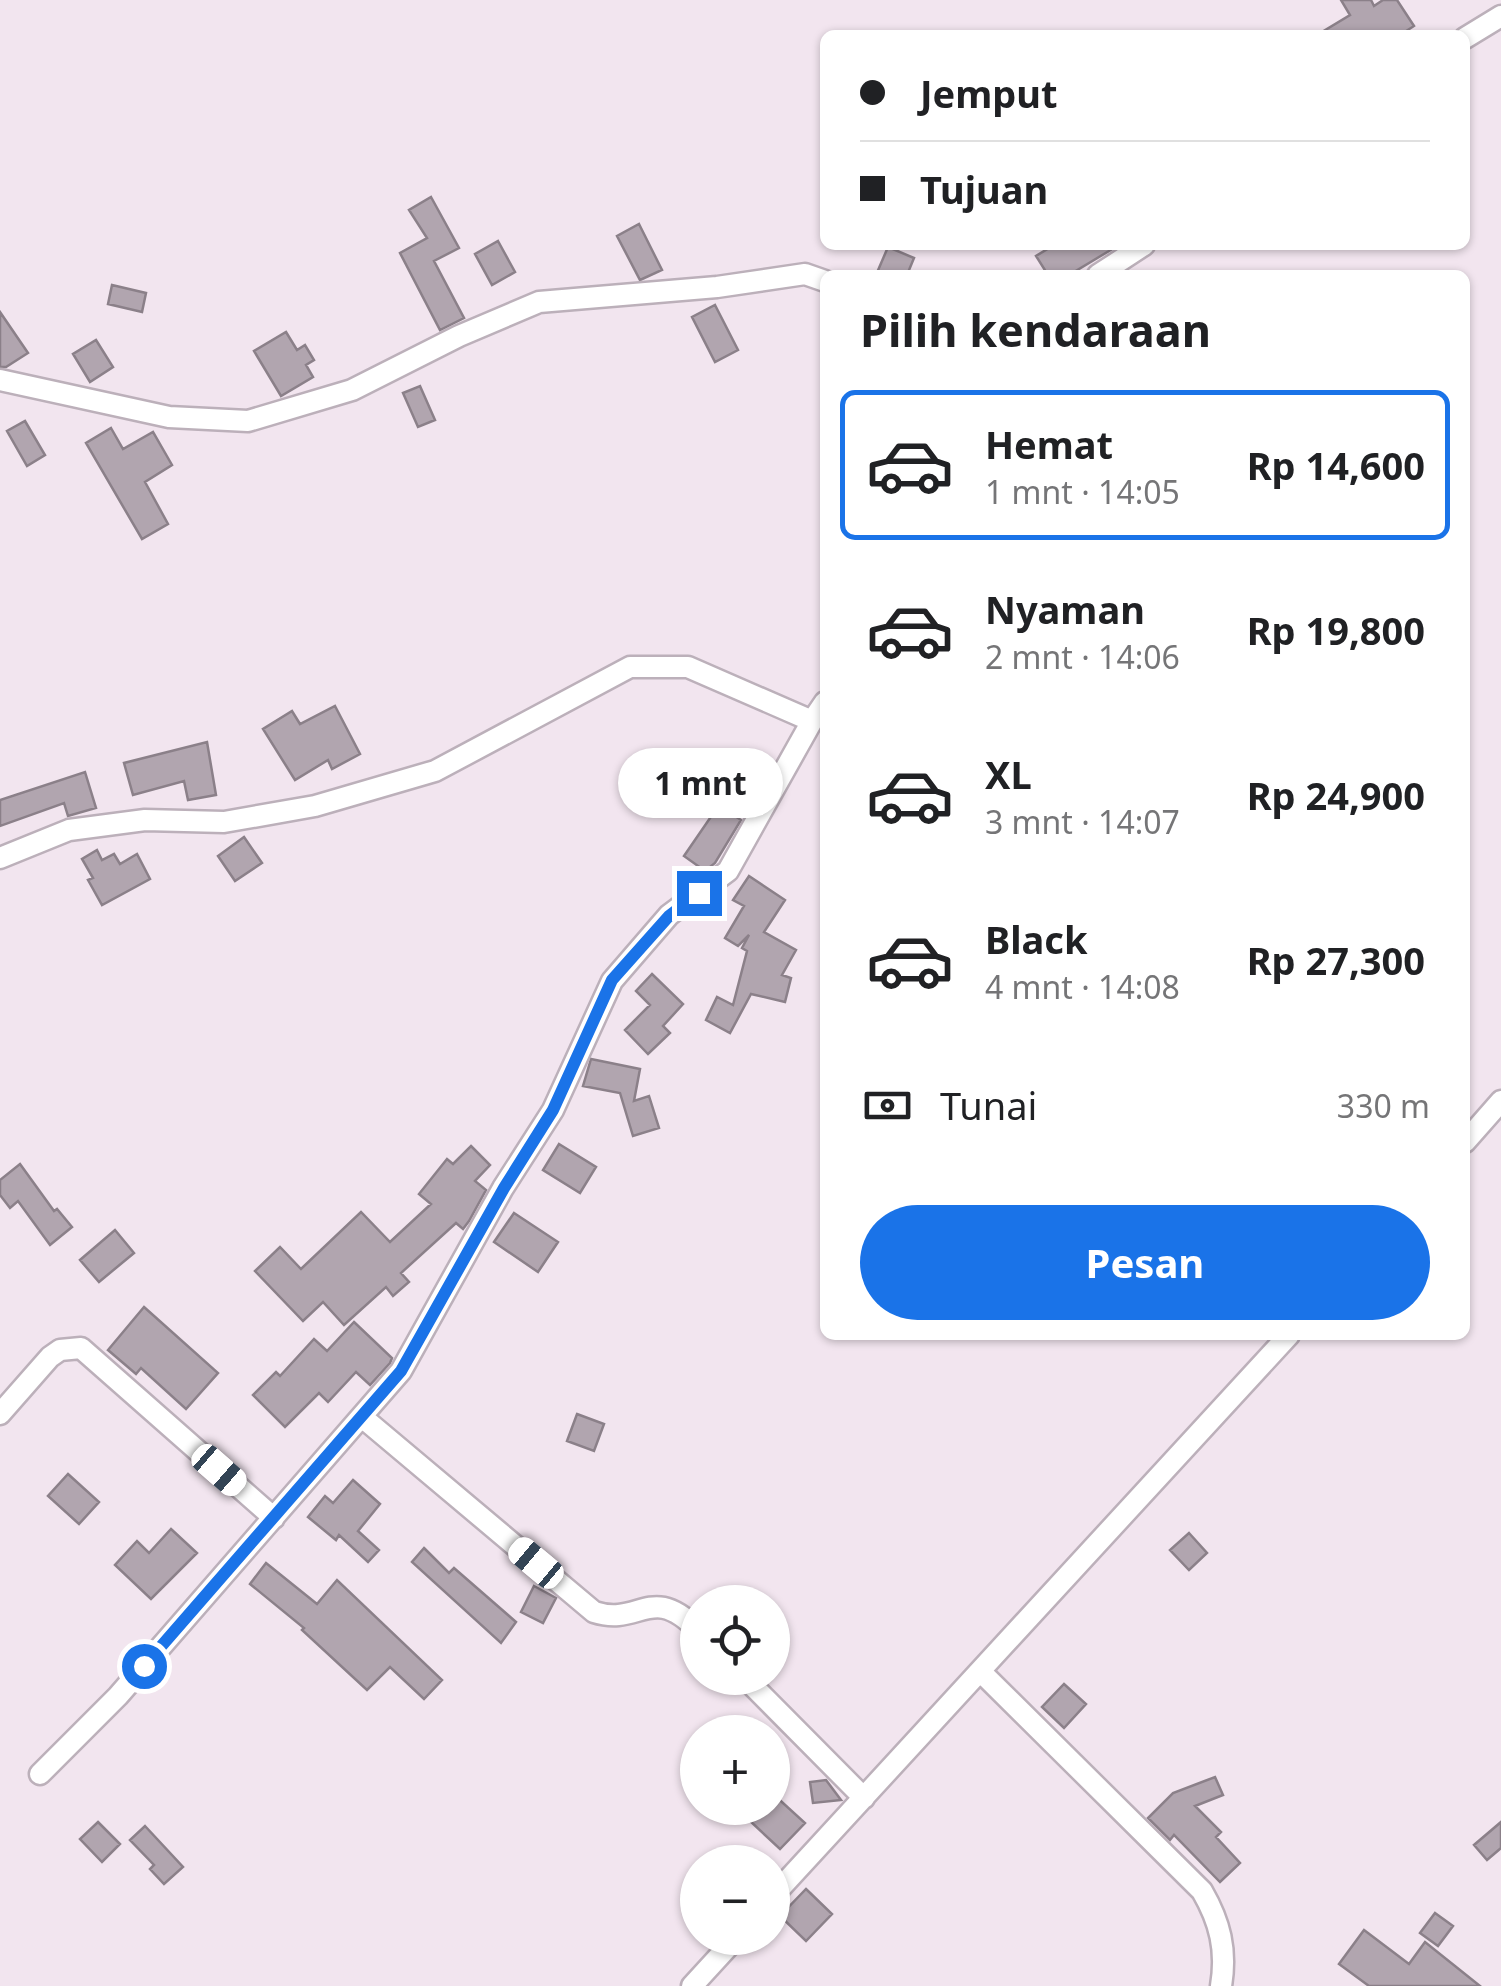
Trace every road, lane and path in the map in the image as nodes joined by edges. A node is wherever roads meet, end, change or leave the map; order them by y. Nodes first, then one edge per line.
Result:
1 (1501, 16) edge
2 (1470, 35) edge
3 (1136, 250) edge
4 (1106, 270) edge
5 (820, 280) edge
6 (0, 380) edge
7 (820, 710) edge
8 (812, 722) junction
9 (0, 858) edge
10 (1501, 1100) edge
11 (1470, 1136) edge
12 (1284, 1340) edge
13 (0, 1414) edge
14 (362, 1417) junction
15 (274, 1518) junction
16 (680, 1615) edge
17 (981, 1672) junction
18 (761, 1695) edge
19 (40, 1774) dead end
20 (864, 1798) junction
21 (790, 1878) edge
22 (720, 1955) edge
23 (692, 1986) edge
24 (1222, 1986) edge

1 - 2 street
3 - 4 street
5 - 6 street
7 - 8 street
8 - 9 street
8 - 14 street
10 - 11 street
12 - 17 street
13 - 15 street
14 - 15 street
14 - 16 street
15 - 19 street
17 - 20 street
17 - 24 street
18 - 20 street
20 - 21 street
22 - 23 street

